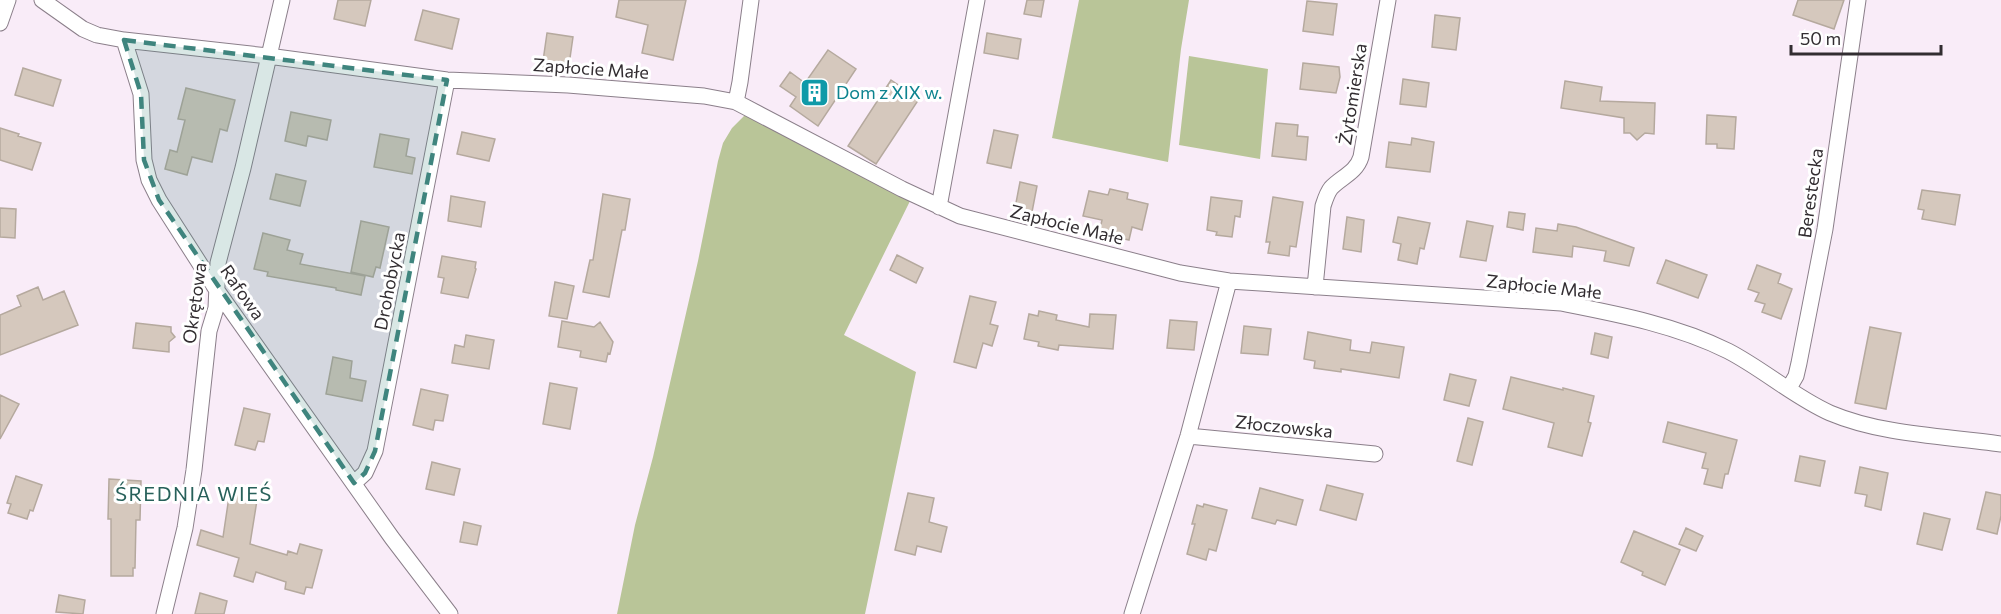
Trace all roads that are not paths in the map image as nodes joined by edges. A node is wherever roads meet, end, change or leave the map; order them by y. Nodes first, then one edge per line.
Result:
1 (8, 0) edge
2 (42, 0) edge
3 (282, 0) edge
4 (751, 0) edge
5 (977, 0) edge
6 (1388, 0) edge
7 (1858, 0) edge
8 (0, 23) edge
9 (124, 40) junction
10 (268, 56) junction
11 (447, 80) junction
12 (736, 102) junction
13 (939, 207) junction
14 (1229, 281) junction
15 (1315, 287) junction
16 (216, 289) junction
17 (1789, 388) junction
18 (1188, 436) junction
19 (2001, 444) edge
20 (1375, 454) dead end
21 (354, 483) junction
22 (164, 614) edge
23 (450, 614) edge
24 (1132, 614) edge

1 - 8 street
2 - 9 street
3 - 10 street, Okrętowa
4 - 12 street
5 - 13 street
6 - 15 street, Żytomierska
7 - 17 street, Berestecka
9 - 10 street, Zapłocie Małe
9 - 16 street, Rafowa
10 - 11 street, Zapłocie Małe
10 - 16 street, Okrętowa
11 - 12 street, Zapłocie Małe
11 - 21 street, Drohobycka
12 - 13 street, Zapłocie Małe
13 - 14 street, Zapłocie Małe
14 - 15 street, Zapłocie Małe
14 - 18 street
15 - 17 street, Zapłocie Małe
16 - 21 street, Rafowa
16 - 22 street, Okrętowa
17 - 19 street, Zapłocie Małe
18 - 20 street, Złoczowska
18 - 24 street
21 - 23 street, Rafowa

